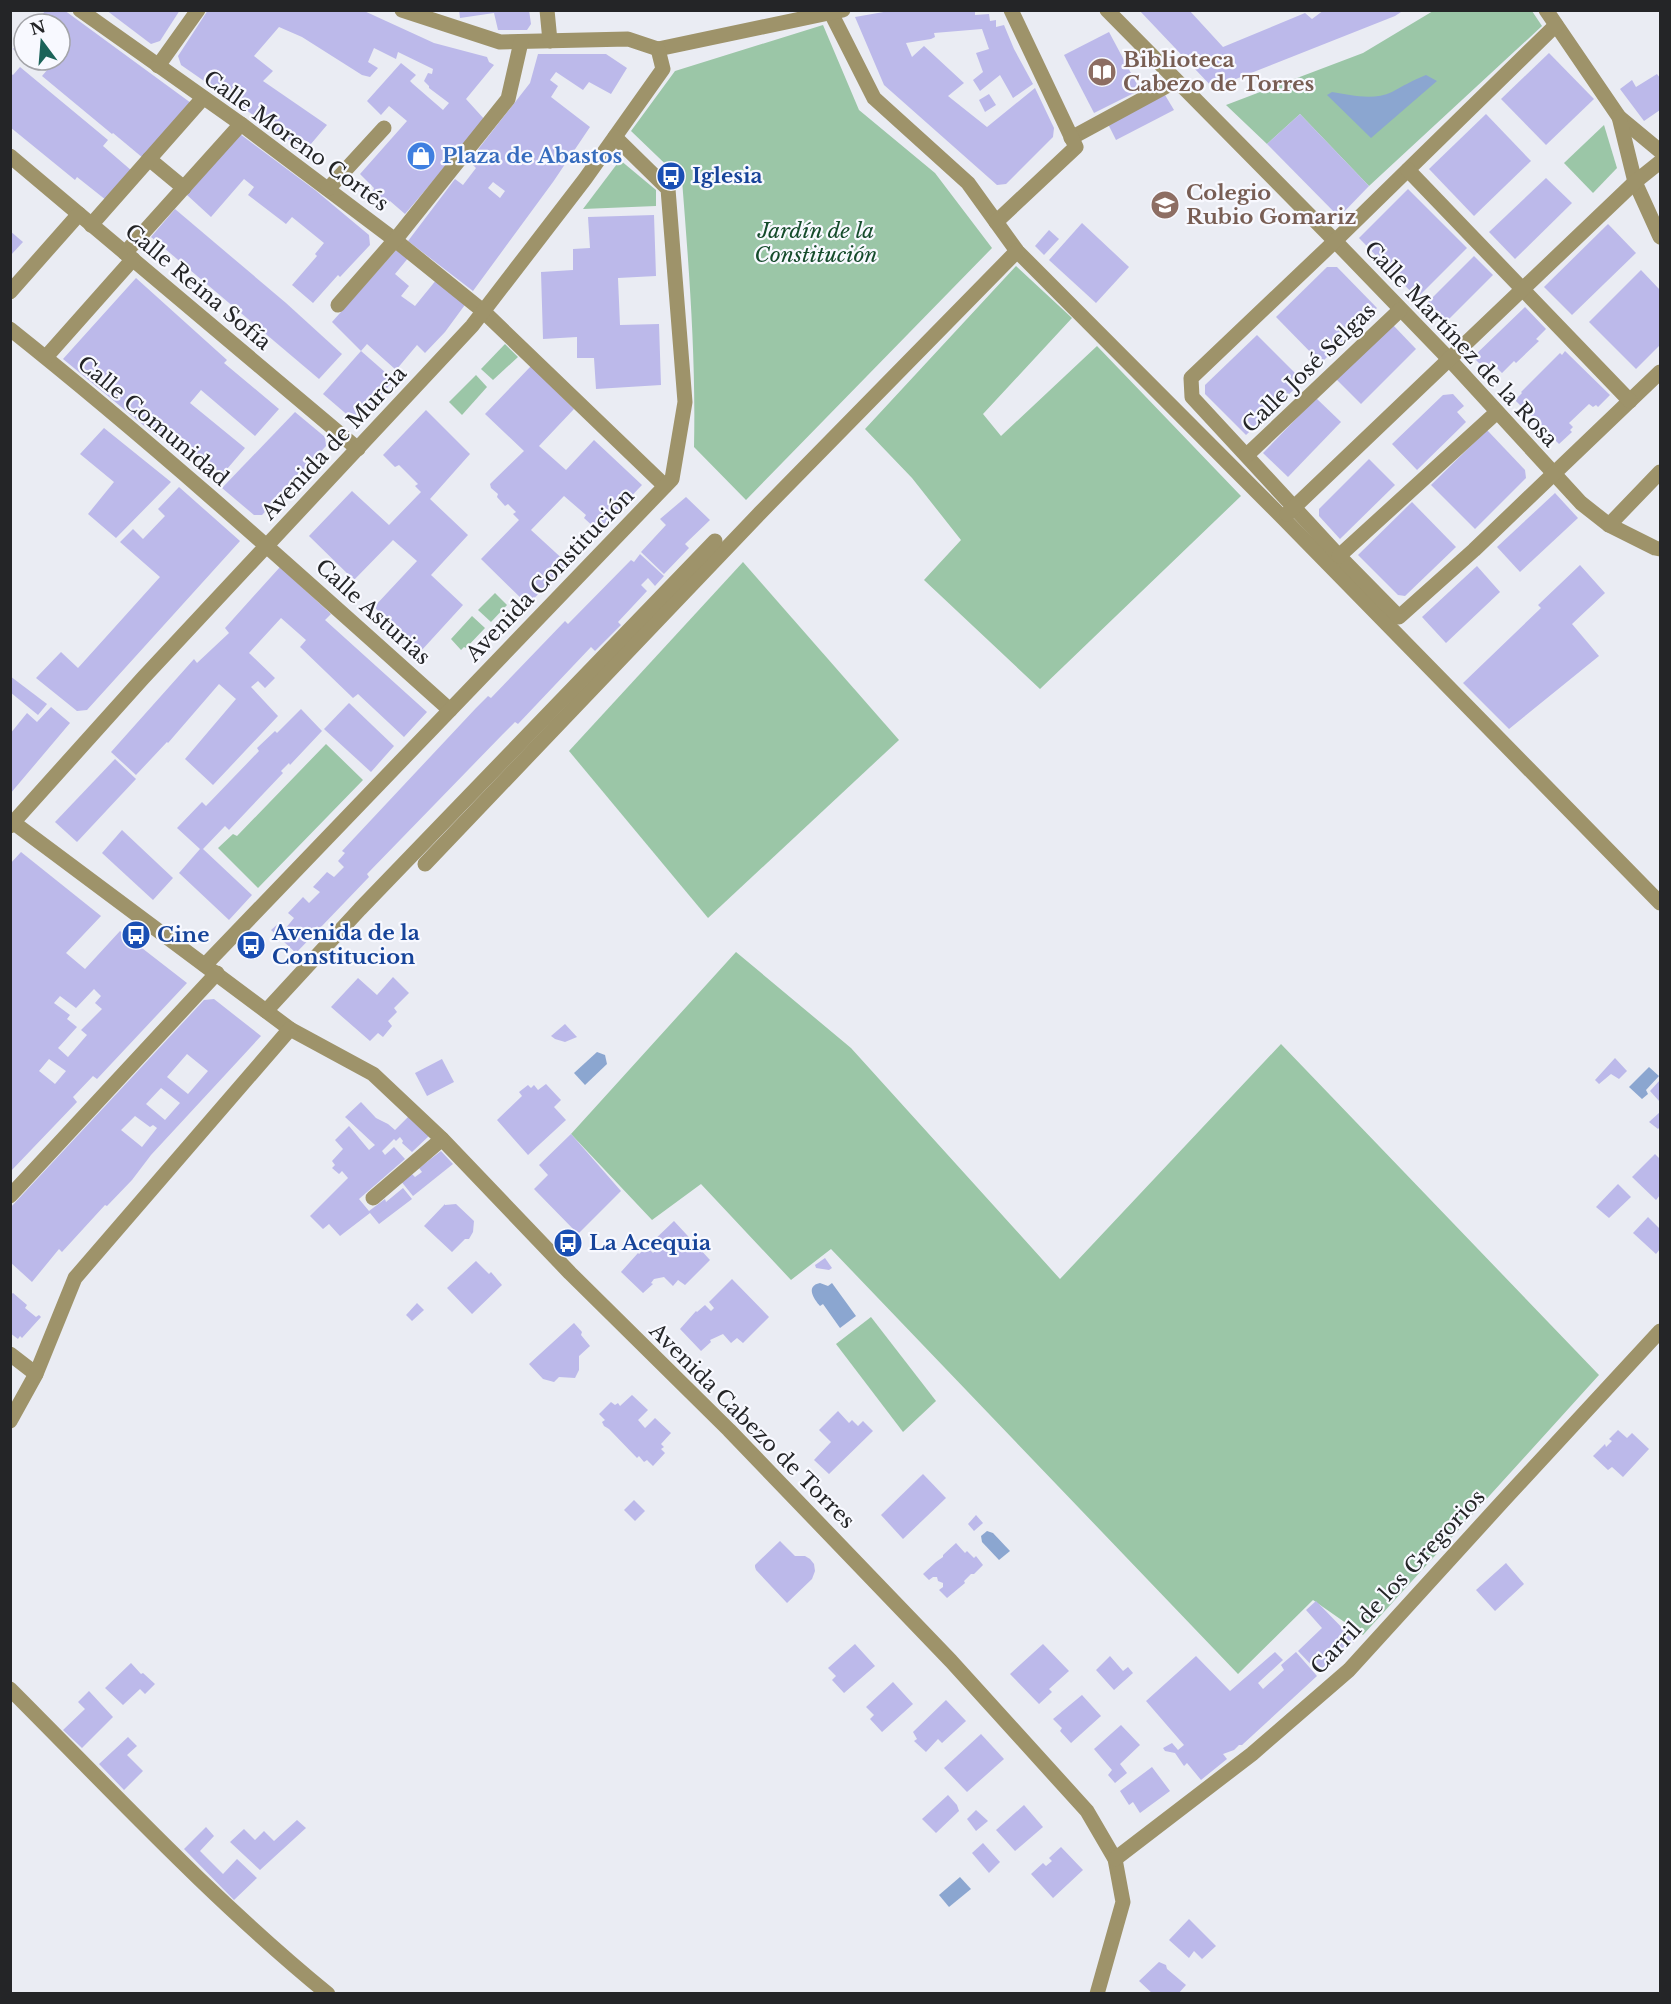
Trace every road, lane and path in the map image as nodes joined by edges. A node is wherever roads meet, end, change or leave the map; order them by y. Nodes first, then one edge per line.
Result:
1 (80, 10) edge
2 (198, 10) edge
3 (402, 10) edge
4 (547, 10) edge
5 (1011, 10) edge
6 (1107, 10) edge
7 (1546, 10) edge
8 (837, 11) edge
9 (786, 16) edge
10 (1556, 25) junction
11 (550, 41) junction
12 (521, 42) junction
13 (658, 49) junction
14 (158, 66) junction
15 (1176, 81) junction
16 (203, 98) junction
17 (1619, 117) junction
18 (241, 124) junction
19 (384, 128) dead end
20 (615, 137) junction
21 (1071, 138) junction
22 (1660, 151) edge
23 (10, 156) edge
24 (149, 159) junction
25 (1660, 162) edge
26 (1408, 170) junction
27 (1635, 182) junction
28 (184, 188) junction
29 (328, 189) junction
30 (79, 214) junction
31 (996, 222) junction
32 (92, 225) junction
33 (1660, 237) edge
34 (395, 240) junction
35 (1335, 242) junction
36 (1017, 251) junction
37 (129, 256) junction
38 (1522, 289) junction
39 (10, 292) edge
40 (338, 305) dead end
41 (483, 310) junction
42 (1400, 310) junction
43 (18, 330) edge
44 (46, 357) junction
45 (1449, 359) junction
46 (1660, 372) edge
47 (1630, 401) junction
48 (1497, 412) junction
49 (358, 449) junction
50 (1247, 455) junction
51 (1660, 472) edge
52 (1554, 474) junction
53 (665, 486) junction
54 (1289, 513) junction
55 (1609, 525) junction
56 (715, 541) dead end
57 (267, 546) junction
58 (1660, 549) edge
59 (1340, 556) junction
60 (450, 710) junction
61 (12, 825) edge
62 (425, 864) dead end
63 (1660, 903) edge
64 (211, 969) junction
65 (266, 1011) junction
66 (290, 1029) junction
67 (442, 1139) junction
68 (10, 1196) edge
69 (373, 1198) dead end
70 (1660, 1331) edge
71 (10, 1354) edge
72 (36, 1374) junction
73 (10, 1421) edge
74 (10, 1689) edge
75 (1115, 1859) junction
76 (328, 1994) edge
77 (1097, 1994) edge

1 - 14 street, Calle Moreno Cortés
2 - 14 street
3 - 12 street
4 - 11 street
5 - 21 street
6 - 15 street, Calle Martínez de la Rosa
7 - 10 street
8 - 9 street
8 - 31 street
9 - 13 street
10 - 17 street
10 - 26 street
11 - 12 street
11 - 13 street
12 - 34 street
13 - 20 street, Avenida de Murcia
14 - 16 street, Calle Moreno Cortés
15 - 21 street
15 - 35 street, Calle Martínez de la Rosa
16 - 18 street, Calle Moreno Cortés
16 - 24 street
17 - 22 street
17 - 27 street
18 - 28 street
18 - 29 street, Calle Moreno Cortés
19 - 29 street
20 - 41 street, Avenida de Murcia
20 - 53 street, Avenida Constitución
21 - 31 street
23 - 30 street, Calle Reina Sofía
24 - 28 street
24 - 32 street
25 - 27 street
26 - 35 street
26 - 38 street
27 - 33 street
27 - 38 street
28 - 37 street
29 - 34 street, Calle Moreno Cortés
30 - 32 street, Calle Reina Sofía
30 - 39 street
31 - 36 street
32 - 37 street, Calle Reina Sofía
34 - 40 street
34 - 41 street, Calle Moreno Cortés
35 - 42 street, Calle Martínez de la Rosa
35 - 50 street
36 - 54 street
36 - 62 street
37 - 44 street
37 - 49 street, Calle Reina Sofía
38 - 45 street
38 - 47 street
41 - 49 street, Avenida de Murcia
41 - 53 street, Calle Moreno Cortés
42 - 45 street, Calle Martínez de la Rosa
42 - 50 street, Calle José Selgas
43 - 44 street, Calle Comunidad
44 - 57 street, Calle Comunidad
45 - 48 street, Calle Martínez de la Rosa
45 - 54 street
46 - 47 street
47 - 52 street
48 - 52 street, Calle Martínez de la Rosa
48 - 59 street
49 - 57 street, Avenida de Murcia
50 - 54 street
51 - 55 street
52 - 55 street, Calle Martínez de la Rosa
52 - 59 street
53 - 60 street, Avenida Constitución
54 - 59 street
54 - 63 street
55 - 58 street, Calle Martínez de la Rosa
56 - 65 street
57 - 60 street, Calle Asturias
57 - 61 street, Avenida de Murcia
60 - 64 street, Avenida Constitución
61 - 64 street, Avenida Cabezo de Torres
64 - 65 street, Avenida Cabezo de Torres
64 - 68 street, Avenida Constitución
65 - 66 street, Avenida Cabezo de Torres
66 - 67 street, Avenida Cabezo de Torres
66 - 72 street
67 - 69 street
67 - 75 street, Avenida Cabezo de Torres
70 - 75 street, Carril de los Gregorios
71 - 72 street
72 - 73 street
74 - 76 street
75 - 77 street, Avenida Cabezo de Torres

